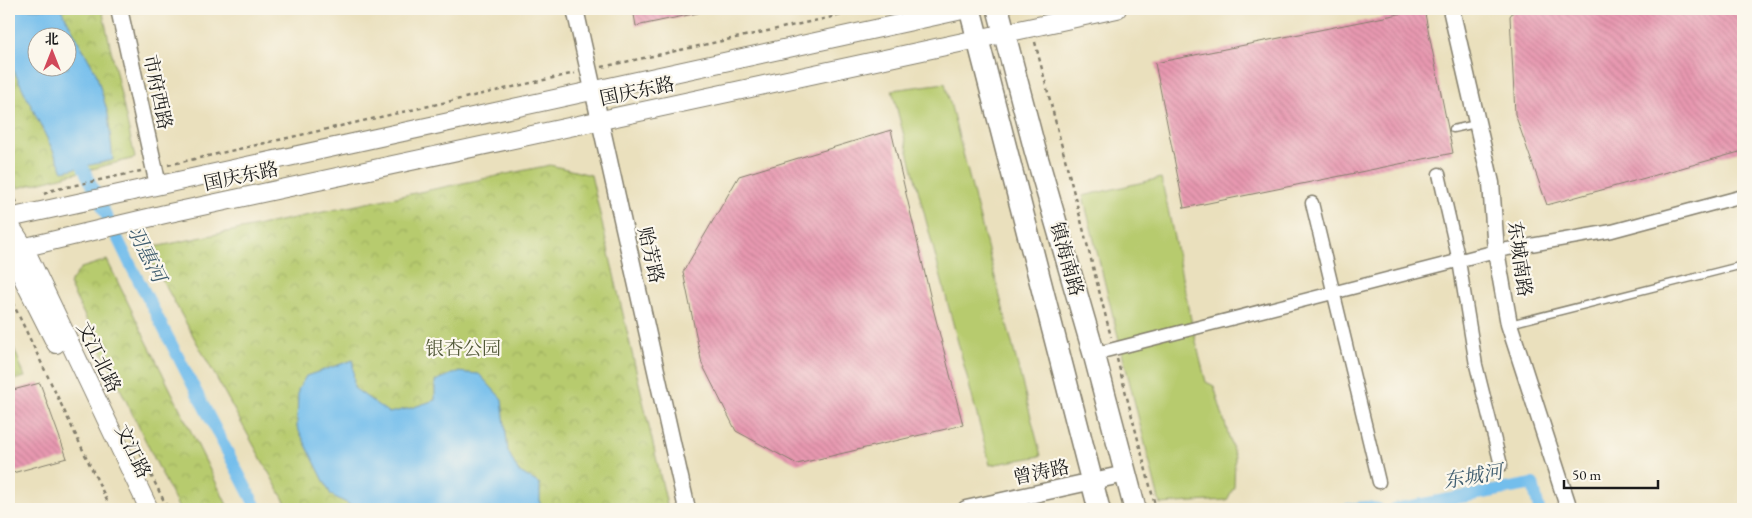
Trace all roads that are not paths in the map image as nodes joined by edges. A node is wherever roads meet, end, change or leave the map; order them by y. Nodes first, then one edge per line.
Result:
1 (120, 9) edge
2 (575, 9) edge
3 (969, 9) edge
4 (998, 9) edge
5 (1117, 9) edge
6 (1451, 9) edge
7 (1006, 35) junction
8 (978, 39) junction
9 (593, 89) junction
10 (600, 121) junction
11 (1478, 124) junction
12 (1453, 129) dead end
13 (151, 174) junction
14 (1439, 174) dead end
15 (1743, 196) edge
16 (1312, 203) dead end
17 (9, 218) edge
18 (9, 224) edge
19 (13, 250) edge
20 (1496, 251) junction
21 (1459, 261) junction
22 (1743, 265) edge
23 (1333, 294) junction
24 (1509, 324) junction
25 (1104, 350) junction
26 (1501, 465) dead end
27 (1126, 474) junction
28 (1091, 482) junction
29 (1379, 482) dead end
30 (138, 509) edge
31 (149, 509) edge
32 (688, 509) edge
33 (966, 509) edge
34 (1099, 509) edge
35 (1135, 509) edge
36 (1569, 509) edge

1 - 13 street, 市府西路
2 - 9 street, 贻芳路
3 - 8 highway, 镇海南路
3 - 9 main road, 国庆东路
4 - 7 highway, 镇海南路
5 - 7 main road, 国庆东路
6 - 11 street, 东城南路
7 - 8 main road, 国庆东路
7 - 25 highway, 镇海南路
8 - 10 main road, 国庆东路
8 - 28 highway, 镇海南路
9 - 10 street, 贻芳路
9 - 13 main road, 国庆东路
10 - 19 main road, 国庆东路
10 - 32 street, 贻芳路
11 - 12 lane
11 - 20 street, 东城南路
13 - 17 main road, 国庆东路
14 - 21 street
15 - 20 street
16 - 23 street
18 - 19 main road, 文江北路
19 - 30 main road, 文江路
19 - 31 main road, 文江北路
20 - 21 street
20 - 24 street, 东城南路
21 - 23 street
21 - 26 street
22 - 24 lane
23 - 25 street
23 - 29 street
24 - 36 street, 东城南路
25 - 27 highway, 镇海南路
27 - 28 street, 曾涛路
27 - 35 highway, 镇海南路
28 - 33 street, 曾涛路
28 - 34 highway, 镇海南路

